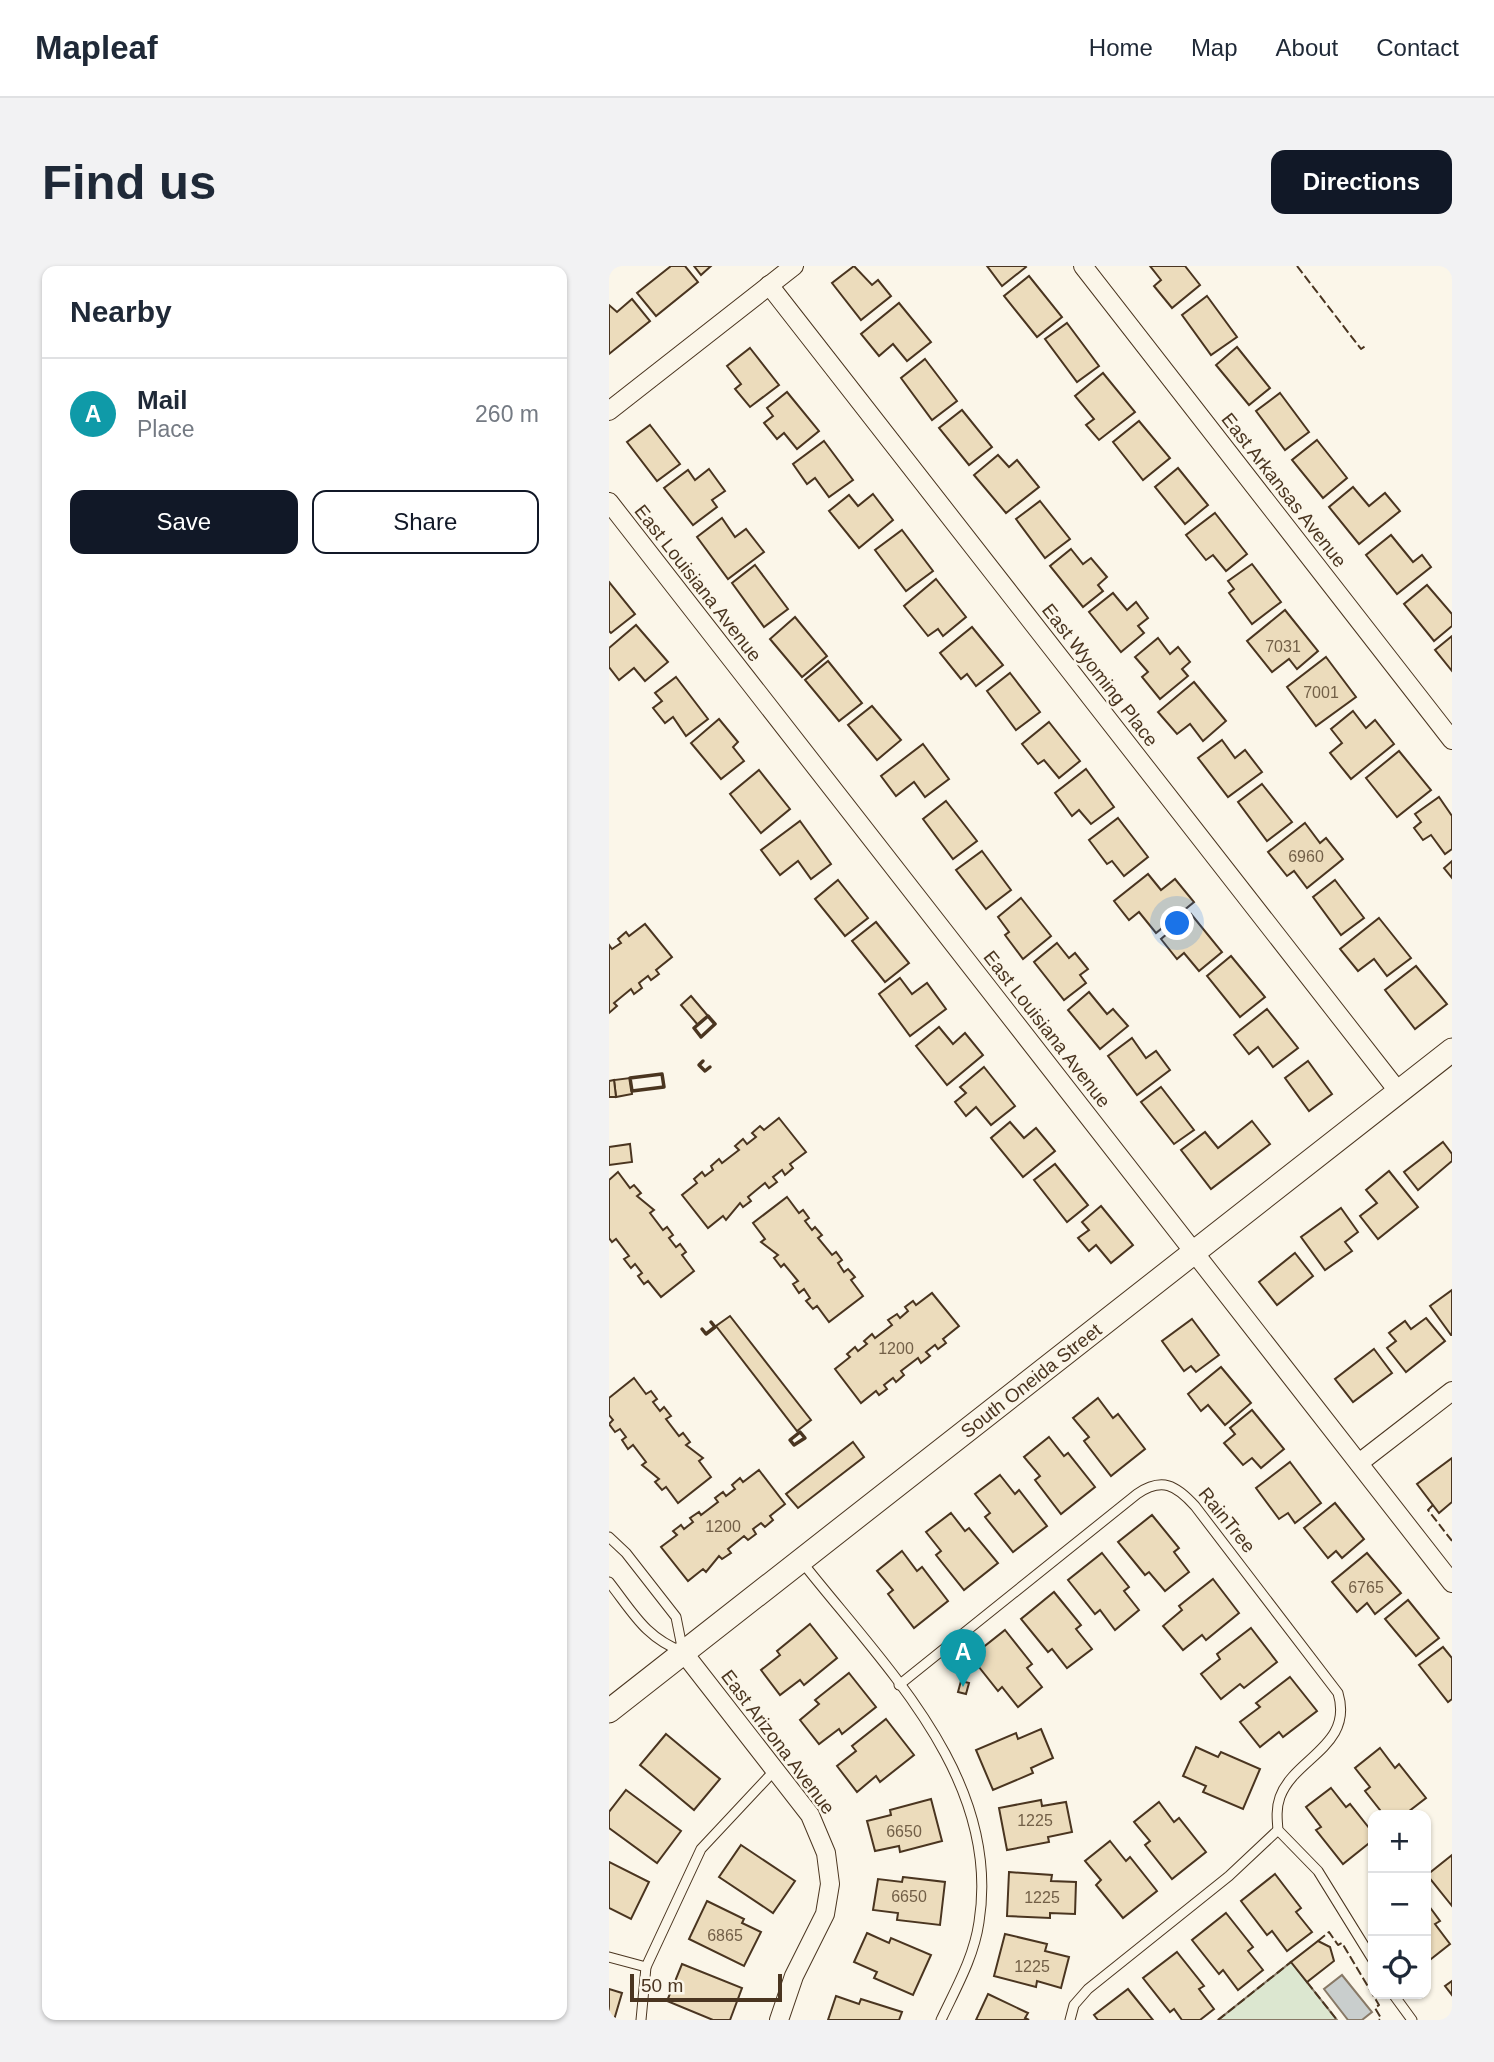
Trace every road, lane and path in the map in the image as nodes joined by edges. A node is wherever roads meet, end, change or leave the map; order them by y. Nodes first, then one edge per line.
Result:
1 (794, 266) edge
2 (1083, 266) edge
3 (769, 285) junction
4 (609, 411) edge
5 (609, 502) edge
6 (1452, 740) edge
7 (1452, 1050) edge
8 (1398, 1091) junction
9 (1196, 1254) junction
10 (1452, 1391) edge
11 (1359, 1463) junction
12 (609, 1537) edge
13 (801, 1561) junction
14 (609, 1582) edge
15 (1452, 1583) edge
16 (683, 1653) junction
17 (899, 1685) junction
18 (609, 1711) edge
19 (776, 1770) junction
20 (1278, 1830) junction
21 (1368, 1952) edge
22 (609, 1957) edge
23 (646, 1967) junction
24 (1397, 1999) edge
25 (641, 2020) edge
26 (779, 2020) edge
27 (941, 2020) edge
28 (1070, 2020) edge
29 (1412, 2020) edge

1 - 3 street
2 - 6 street, East Arkansas Avenue
3 - 4 street
3 - 8 street, East Wyoming Place
5 - 9 street, East Louisiana Avenue
7 - 8 street, South Oneida Street
8 - 9 street, South Oneida Street
9 - 11 street, East Louisiana Avenue
9 - 13 street, South Oneida Street
10 - 11 street
11 - 15 street, East Louisiana Avenue
12 - 16 lane
13 - 16 street, South Oneida Street
13 - 17 lane
14 - 16 lane
16 - 18 street, South Oneida Street
16 - 19 street, East Arizona Avenue
17 - 20 lane, RainTree
17 - 27 lane
19 - 23 lane
19 - 26 street, East Arizona Avenue
20 - 21 lane
20 - 28 lane
22 - 23 lane
23 - 25 lane
24 - 29 lane

